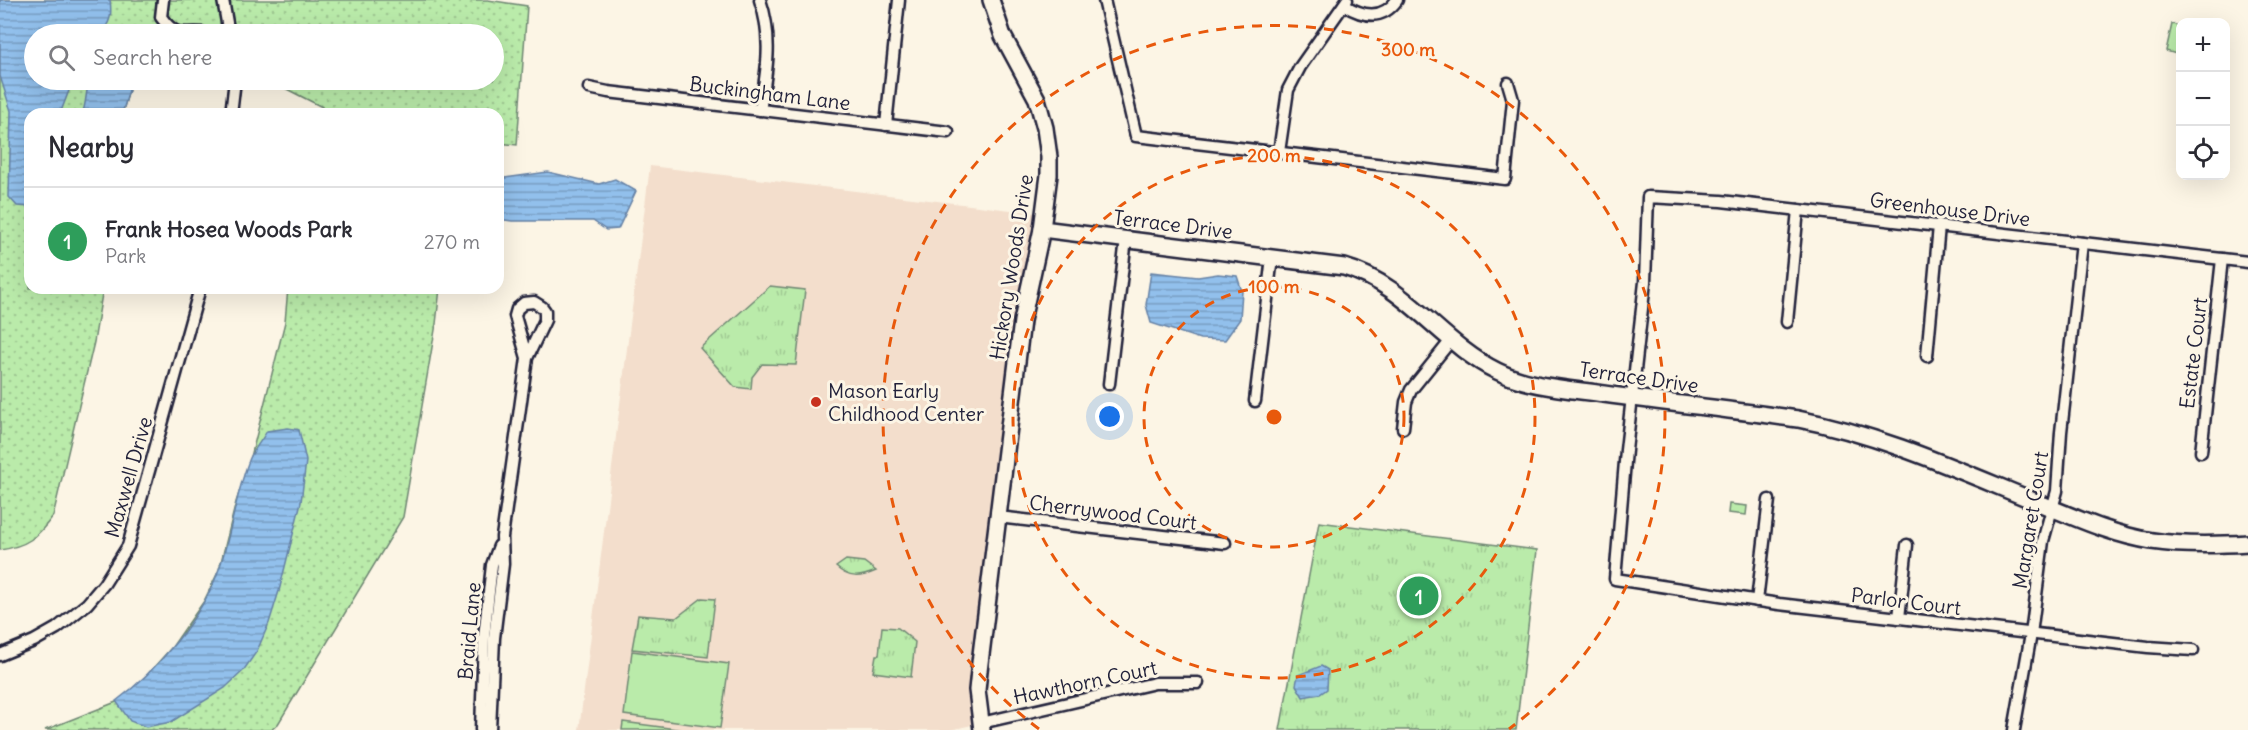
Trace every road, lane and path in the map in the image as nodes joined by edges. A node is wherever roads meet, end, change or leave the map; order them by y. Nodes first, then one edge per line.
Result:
1 (163, 0) edge
2 (223, 0) edge
3 (760, 0) edge
4 (899, 0) edge
5 (991, 0) edge
6 (1104, 0) edge
7 (1397, 0) edge
8 (1345, 2) edge
9 (166, 24) edge
10 (227, 24) edge
11 (1508, 83) dead end
12 (589, 87) dead end
13 (234, 90) edge
14 (232, 108) edge
15 (760, 110) junction
16 (886, 125) junction
17 (948, 132) dead end
18 (1279, 152) junction
19 (1798, 210) junction
20 (1939, 226) junction
21 (1042, 229) junction
22 (1126, 239) junction
23 (2082, 243) junction
24 (1272, 257) junction
25 (2222, 259) junction
26 (2248, 262) edge
27 (198, 294) edge
28 (1787, 322) dead end
29 (1452, 339) junction
30 (1928, 356) dead end
31 (527, 358) junction
32 (1109, 384) dead end
33 (1631, 397) junction
34 (1255, 401) dead end
35 (1403, 428) dead end
36 (2201, 452) dead end
37 (1769, 500) dead end
38 (2052, 508) junction
39 (998, 517) junction
40 (502, 537) junction
41 (1225, 543) dead end
42 (2248, 543) edge
43 (1907, 545) dead end
44 (1757, 601) junction
45 (1899, 618) junction
46 (2031, 634) junction
47 (2193, 650) dead end
48 (0, 655) edge
49 (1198, 683) dead end
50 (981, 726) edge
51 (481, 730) edge
52 (490, 730) edge
53 (2014, 730) edge

1 - 9 street
2 - 10 street
3 - 15 street
4 - 16 street
5 - 21 street, Hickory Woods Drive
6 - 18 street
7 - 8 street
8 - 18 street
11 - 18 street
12 - 15 street, Buckingham Lane
13 - 14 street
15 - 16 street, Buckingham Lane
16 - 17 street, Buckingham Lane
19 - 20 street, Greenhouse Drive
19 - 28 street
19 - 33 street, Greenhouse Drive
20 - 23 street, Greenhouse Drive
20 - 30 street
21 - 22 street, Terrace Drive
21 - 39 street, Hickory Woods Drive
22 - 24 street, Terrace Drive
22 - 32 street
23 - 25 street, Greenhouse Drive
23 - 38 street, Margaret Court
24 - 29 street, Terrace Drive
24 - 34 street
25 - 26 street, Greenhouse Drive
25 - 36 street, Estate Court
27 - 48 street, Maxwell Drive
29 - 33 street, Terrace Drive
29 - 35 street
31 - 31 street, Braid Lane
31 - 40 street, Braid Lane
33 - 38 street, Terrace Drive
33 - 44 street, Parlor Court
37 - 44 street
38 - 42 street, Terrace Drive
38 - 46 street, Margaret Court
39 - 41 street, Cherrywood Court
39 - 50 street, Hickory Woods Drive
40 - 51 street, Braid Lane
40 - 52 street, Braid Lane
43 - 45 street
44 - 45 street, Parlor Court
45 - 46 street, Parlor Court
46 - 47 street, Parlor Court
46 - 53 street, Margaret Court
49 - 50 street, Hawthorn Court

